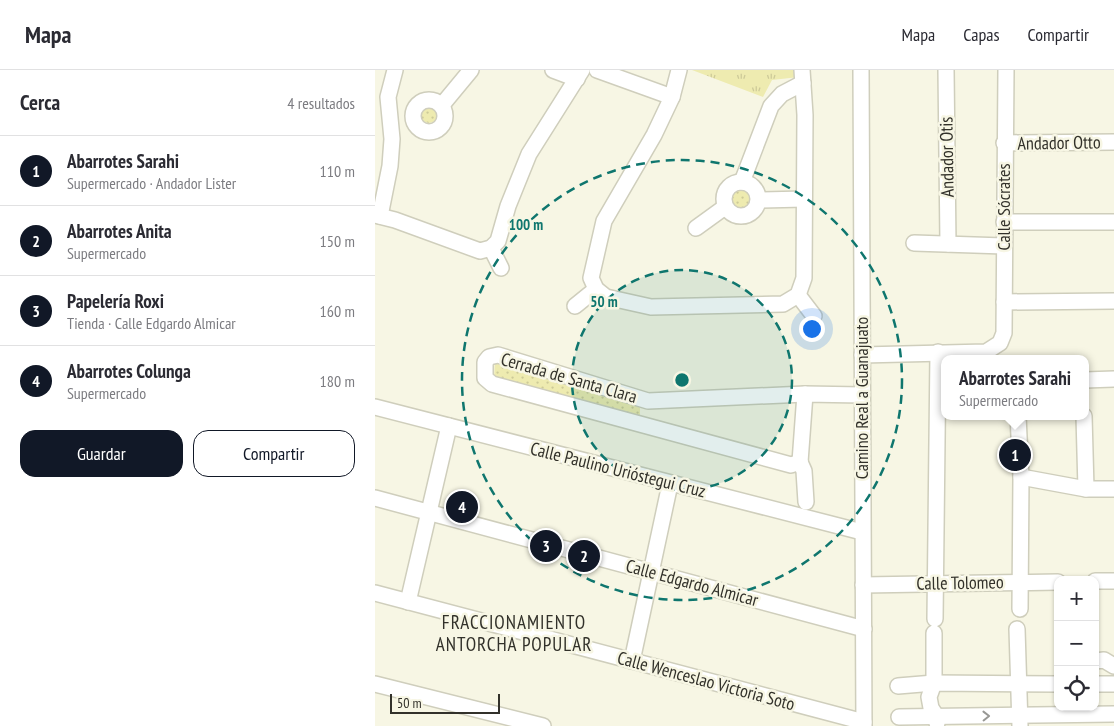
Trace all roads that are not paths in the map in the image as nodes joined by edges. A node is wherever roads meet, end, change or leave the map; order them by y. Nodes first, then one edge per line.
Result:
1 (395, 70) edge
2 (471, 70) edge
3 (553, 70) edge
4 (597, 70) edge
5 (679, 70) edge
6 (861, 70) edge
7 (946, 70) edge
8 (1006, 70) edge
9 (580, 75) edge
10 (803, 76) edge
11 (672, 97) junction
12 (442, 105) dead end
13 (1114, 142) edge
14 (1003, 143) junction
15 (742, 182) junction
16 (804, 199) junction
17 (759, 200) junction
18 (725, 207) junction
19 (378, 215) edge
20 (1003, 222) junction
21 (1114, 222) edge
22 (696, 228) dead end
23 (914, 243) dead end
24 (948, 244) junction
25 (1004, 246) junction
26 (491, 248) junction
27 (501, 268) dead end
28 (596, 289) junction
29 (798, 295) junction
30 (1114, 301) edge
31 (1004, 302) junction
32 (575, 306) dead end
33 (813, 316) dead end
34 (938, 352) junction
35 (862, 355) junction
36 (1114, 379) edge
37 (1089, 380) edge
38 (805, 394) junction
39 (862, 395) junction
40 (648, 401) junction
41 (375, 407) edge
42 (1018, 420) edge
43 (1083, 420) edge
44 (643, 424) junction
45 (449, 426) junction
46 (800, 462) junction
47 (1021, 476) junction
48 (671, 484) junction
49 (1086, 489) junction
50 (1114, 489) edge
51 (375, 498) edge
52 (806, 502) dead end
53 (429, 513) junction
54 (862, 532) junction
55 (651, 572) junction
56 (1099, 581) edge
57 (1114, 581) edge
58 (935, 582) junction
59 (1020, 582) junction
60 (1054, 582) edge
61 (863, 585) junction
62 (375, 593) edge
63 (408, 602) junction
64 (1020, 609) dead end
65 (864, 629) junction
66 (1017, 629) dead end
67 (633, 661) junction
68 (1099, 661) edge
69 (1114, 666) edge
70 (934, 683) junction
71 (375, 684) edge
72 (1054, 684) edge
73 (1099, 684) edge
74 (1114, 684) edge
75 (1021, 685) junction
76 (898, 686) dead end
77 (1114, 714) edge
78 (899, 717) dead end
79 (1097, 720) edge
80 (937, 721) edge
81 (1020, 721) edge
82 (864, 724) edge
83 (543, 726) edge

1 - 19 street
2 - 12 street
3 - 9 street
4 - 11 street
5 - 11 street
6 - 35 street, Camino Real a Guanajuato
7 - 24 street, Andador Otis
8 - 14 street, Calle Sócrates
9 - 26 street
10 - 15 street
10 - 16 street
11 - 28 street
13 - 14 street, Andador Otto
14 - 20 street, Calle Sócrates
15 - 17 street
15 - 18 street
16 - 17 street
16 - 29 street
17 - 18 street
18 - 22 street
19 - 26 street
20 - 21 street
20 - 25 street, Calle Sócrates
23 - 24 street
24 - 25 street
25 - 31 street, Calle Sócrates
26 - 27 street
28 - 29 street
28 - 32 street
29 - 33 street
30 - 31 street
31 - 34 street, Calle Sócrates
34 - 35 street
34 - 58 street
35 - 39 street, Camino Real a Guanajuato
36 - 37 street
38 - 39 street, Cerrada de Santa Clara
38 - 40 street, Cerrada de Santa Clara
38 - 46 street
39 - 54 street, Camino Real a Guanajuato
40 - 44 street
40 - 44 street, Cerrada de Santa Clara
41 - 45 street, Calle Paulino Urióstegui Cruz
42 - 47 street
43 - 49 street
44 - 46 street, Cerrada de Santa Clara
45 - 48 street, Calle Paulino Urióstegui Cruz
45 - 53 street
46 - 52 street
47 - 49 street
47 - 59 street
48 - 54 street, Calle Paulino Urióstegui Cruz
48 - 55 street
49 - 50 street
51 - 53 street, Calle Edgardo Almicar
53 - 55 street, Calle Edgardo Almicar
53 - 63 street
54 - 61 street, Camino Real a Guanajuato
55 - 65 street, Calle Edgardo Almicar
55 - 67 street
56 - 57 street
58 - 59 street, Calle Tolomeo
58 - 61 street, Calle Tolomeo
58 - 70 street
59 - 60 street, Calle Tolomeo
59 - 64 street
61 - 65 street, Camino Real a Guanajuato
62 - 63 street, Calle Wenceslao Victoria Soto
63 - 67 street, Calle Wenceslao Victoria Soto
65 - 82 street, Camino Real a Guanajuato
66 - 75 street
67 - 82 street, Calle Wenceslao Victoria Soto
68 - 69 street
70 - 75 street
70 - 76 street
70 - 80 street
71 - 83 street
72 - 75 street
73 - 74 street
75 - 81 street
77 - 79 street
78 - 80 street
79 - 81 street
80 -> 81 street

